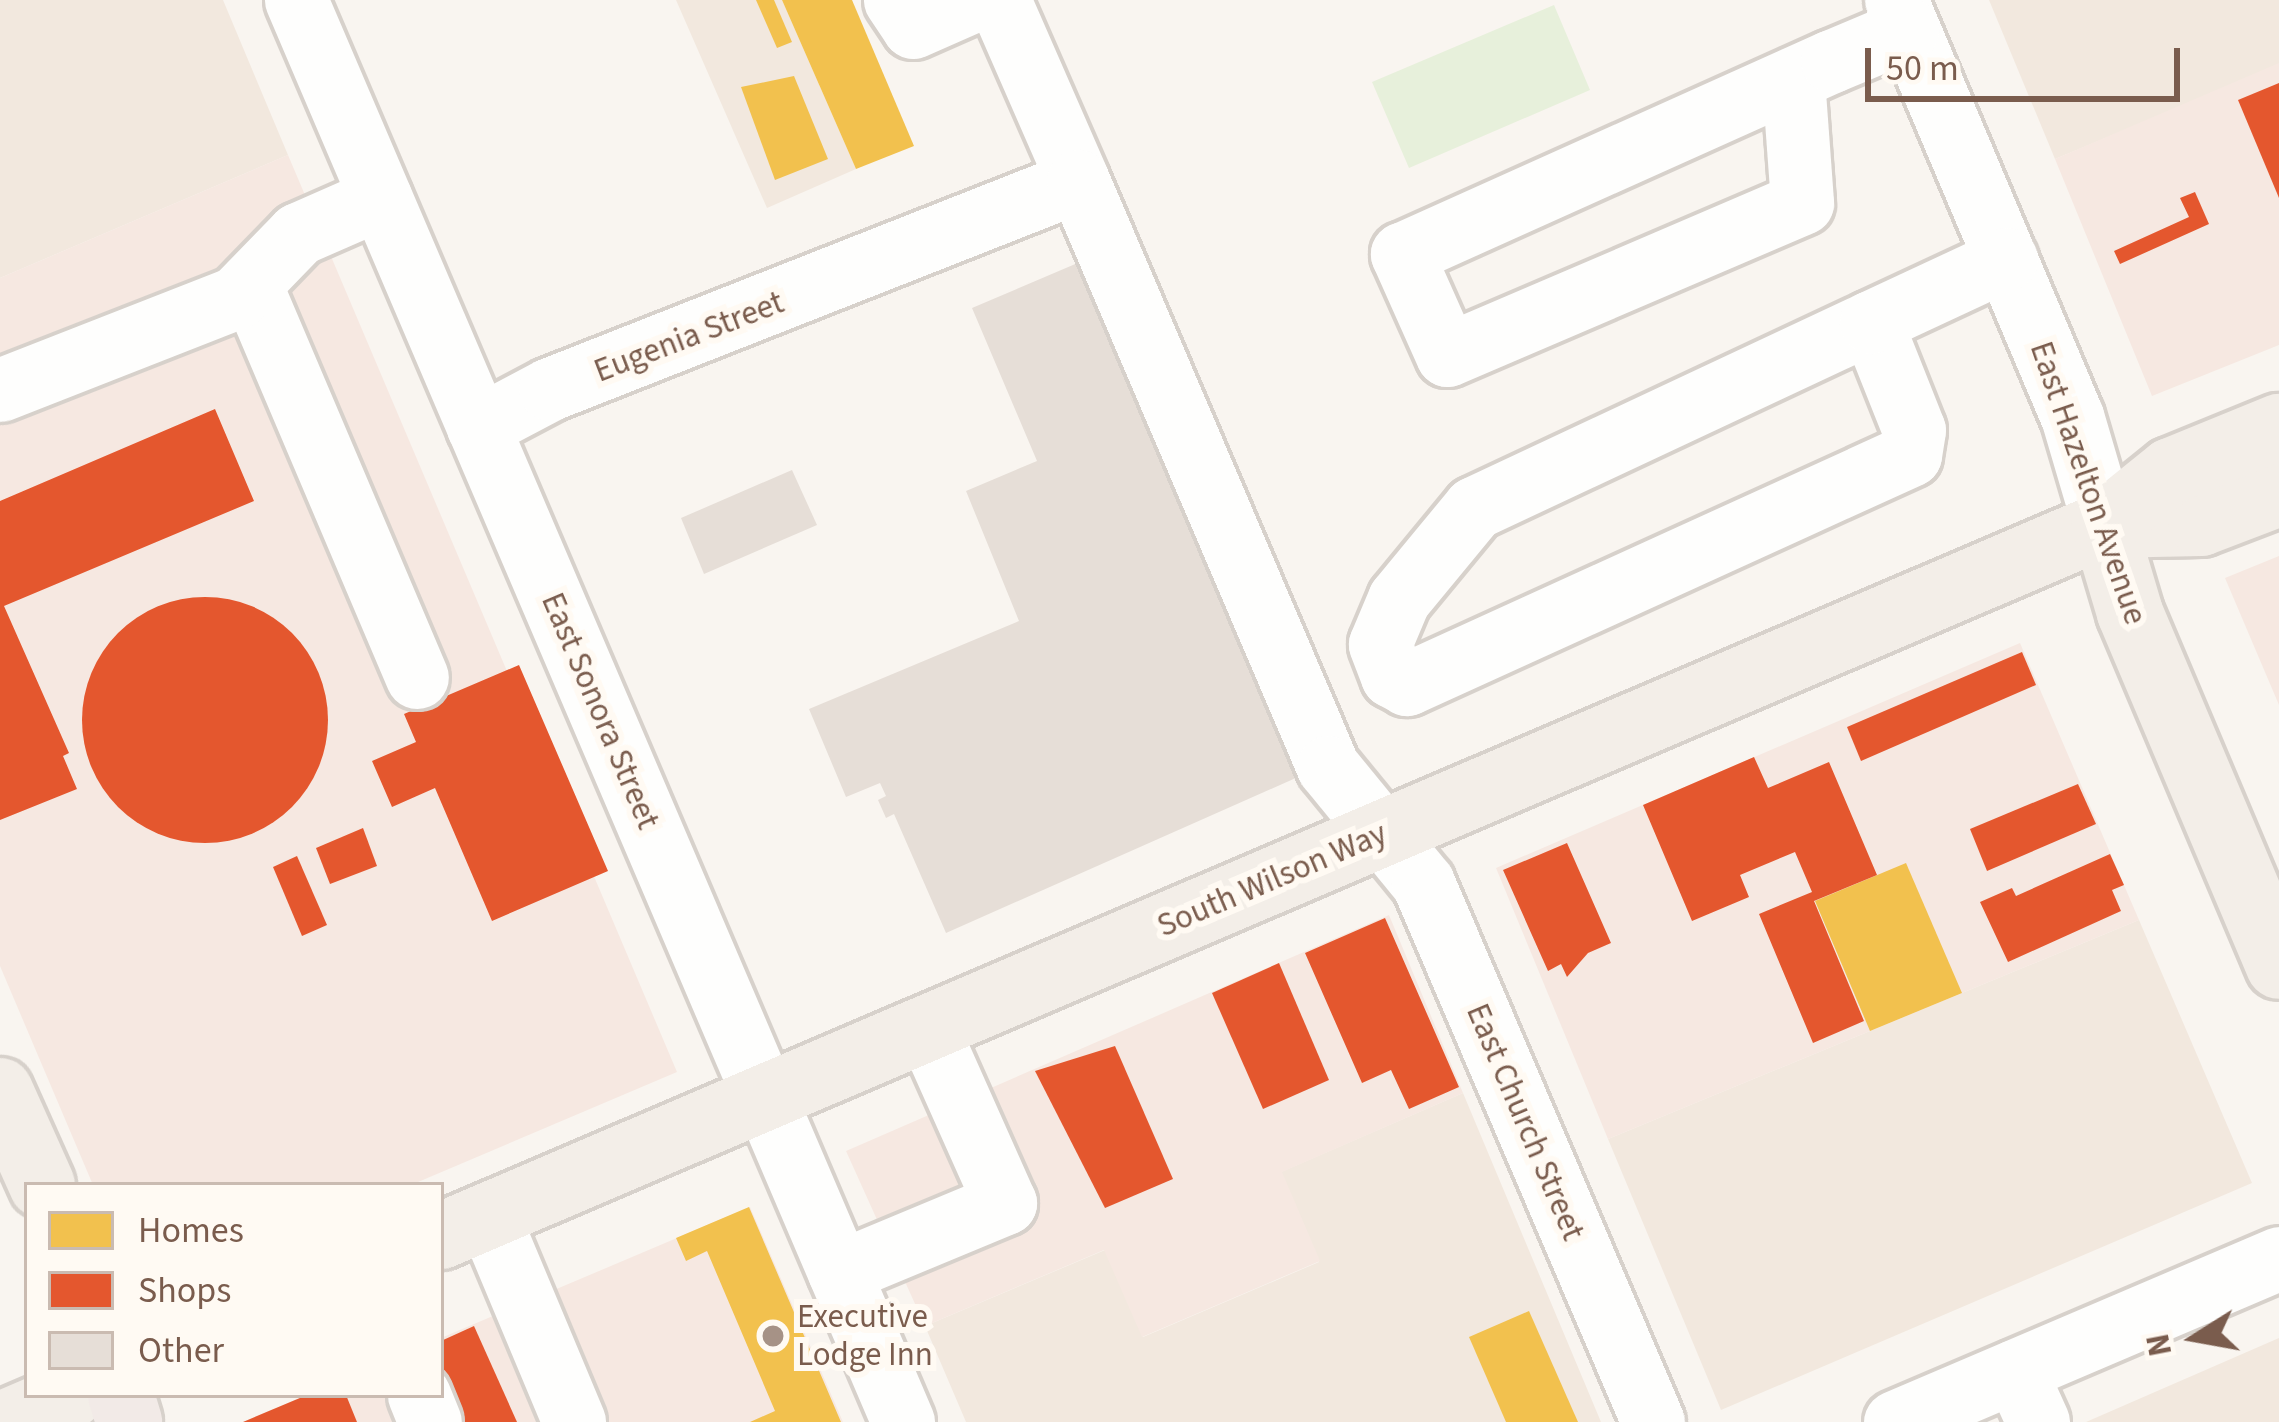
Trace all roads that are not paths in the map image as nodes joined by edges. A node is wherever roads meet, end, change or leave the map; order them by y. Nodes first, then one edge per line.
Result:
1 (296, 0) edge
2 (895, 0) edge
3 (974, 0) edge
4 (999, 0) edge
5 (1902, 14) edge
6 (1793, 79) junction
7 (1078, 181) junction
8 (380, 198) junction
9 (2006, 259) junction
10 (250, 284) junction
11 (1870, 322) junction
12 (0, 390) edge
13 (478, 427) junction
14 (2279, 428) edge
15 (2279, 493) edge
16 (2104, 525) junction
17 (417, 677) dead end
18 (1379, 834) junction
19 (2279, 966) edge
20 (926, 1028) junction
21 (0, 1091) edge
22 (765, 1098) junction
23 (41, 1182) edge
24 (465, 1226) edge
25 (2279, 1258) edge
26 (839, 1272) junction
27 (2027, 1396) edge
28 (64, 1398) edge
29 (8, 1422) edge
30 (574, 1422) edge
31 (903, 1422) edge
32 (1653, 1422) edge
33 (1895, 1422) edge

1 - 8 street, East Sonora Street
2 - 3 street
4 - 7 street, East Church Street
5 - 6 street
5 - 9 street, East Hazelton Avenue
6 - 6 street
7 - 13 street, Eugenia Street
7 - 18 street, East Church Street
8 - 10 street
8 - 13 street, East Sonora Street
9 - 11 street
9 - 16 street, East Hazelton Avenue
10 - 12 street
10 - 17 street
11 - 11 street
13 - 22 street, East Sonora Street
14 - 16 main road, South Wilson Way
15 - 16 main road, South Wilson Way
16 - 18 main road, South Wilson Way
16 - 19 main road, East Hazelton Avenue
18 - 20 main road, South Wilson Way
18 - 32 street, East Church Street
20 - 22 main road, South Wilson Way
20 - 26 street
21 - 23 main road
22 - 24 main road, South Wilson Way
22 - 26 street, East Sonora Street
24 - 30 street
25 - 27 street
26 - 31 street, East Sonora Street
27 - 33 street
28 - 29 main road

